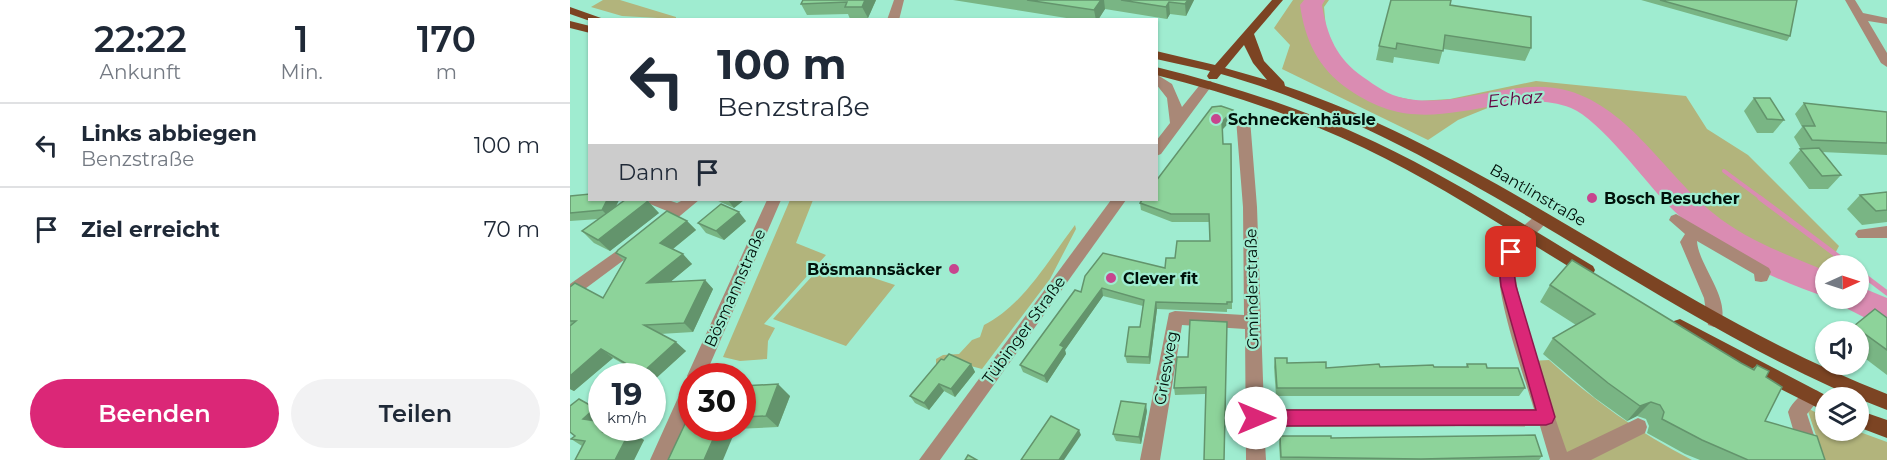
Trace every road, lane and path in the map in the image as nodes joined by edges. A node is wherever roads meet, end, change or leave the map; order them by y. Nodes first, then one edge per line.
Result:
1 (899, 0) edge
2 (1278, 0) edge
3 (1850, 0) edge
4 (572, 11) edge
5 (1859, 16) junction
6 (591, 18) edge
7 (894, 18) edge
8 (1887, 21) edge
9 (570, 24) edge
10 (588, 29) edge
11 (1248, 34) junction
12 (1158, 55) edge
13 (1887, 63) edge
14 (1218, 69) junction
15 (1158, 72) edge
16 (1158, 79) edge
17 (1207, 84) junction
18 (1287, 91) junction
19 (1243, 119) dead end
20 (1177, 124) junction
21 (1158, 148) edge
22 (657, 201) edge
23 (692, 201) edge
24 (774, 201) edge
25 (1118, 201) edge
26 (679, 210) junction
27 (1541, 219) junction
28 (1676, 220) dead end
29 (1694, 232) junction
30 (1887, 232) edge
31 (1527, 234) junction
32 (1863, 234) dead end
33 (1761, 276) dead end
34 (1605, 281) edge
35 (570, 293) edge
36 (1664, 317) edge
37 (1714, 320) junction
38 (1253, 322) junction
39 (1691, 333) junction
40 (702, 363) edge
41 (1730, 370) edge
42 (1815, 399) edge
43 (1887, 402) edge
44 (1815, 403) edge
45 (1546, 417) junction
46 (678, 418) edge
47 (1256, 418) junction
48 (1869, 422) edge
49 (1638, 427) dead end
50 (1887, 429) edge
51 (660, 460) edge
52 (929, 460) edge
53 (1149, 460) edge
54 (1256, 460) edge
55 (1560, 460) edge
56 (1571, 460) edge
57 (1812, 460) edge

1 - 7 street
2 - 11 main road
3 - 5 street
4 - 6 main road
5 - 8 street
5 - 13 street
9 - 10 main road
11 - 14 main road
11 - 18 main road
12 - 14 main road, Bantlinstraße
14 - 17 main road
14 - 18 main road, Bantlinstraße
15 - 17 main road
16 - 20 street
17 - 20 street
17 - 31 main road
18 - 27 main road, Bantlinstraße
19 - 38 street, Gminderstraße
20 - 21 street
22 - 26 street
23 - 26 street
24 - 40 street, Bösmannstraße
25 - 52 street, Tübinger Straße
26 - 35 street
27 - 31 street
27 - 37 main road, Bantlinstraße
28 - 29 street
29 - 33 street
29 - 37 street
30 - 32 street
31 - 34 main road
31 - 45 street
36 - 39 main road
37 - 43 main road, Bantlinstraße
38 - 47 street, Gminderstraße
38 - 53 street, Griesweg
39 - 41 main road
39 - 42 main road
44 - 57 street
45 - 47 street
45 - 55 street
46 - 51 street
47 - 54 street, Gminderstraße
48 - 50 main road
49 - 56 street

